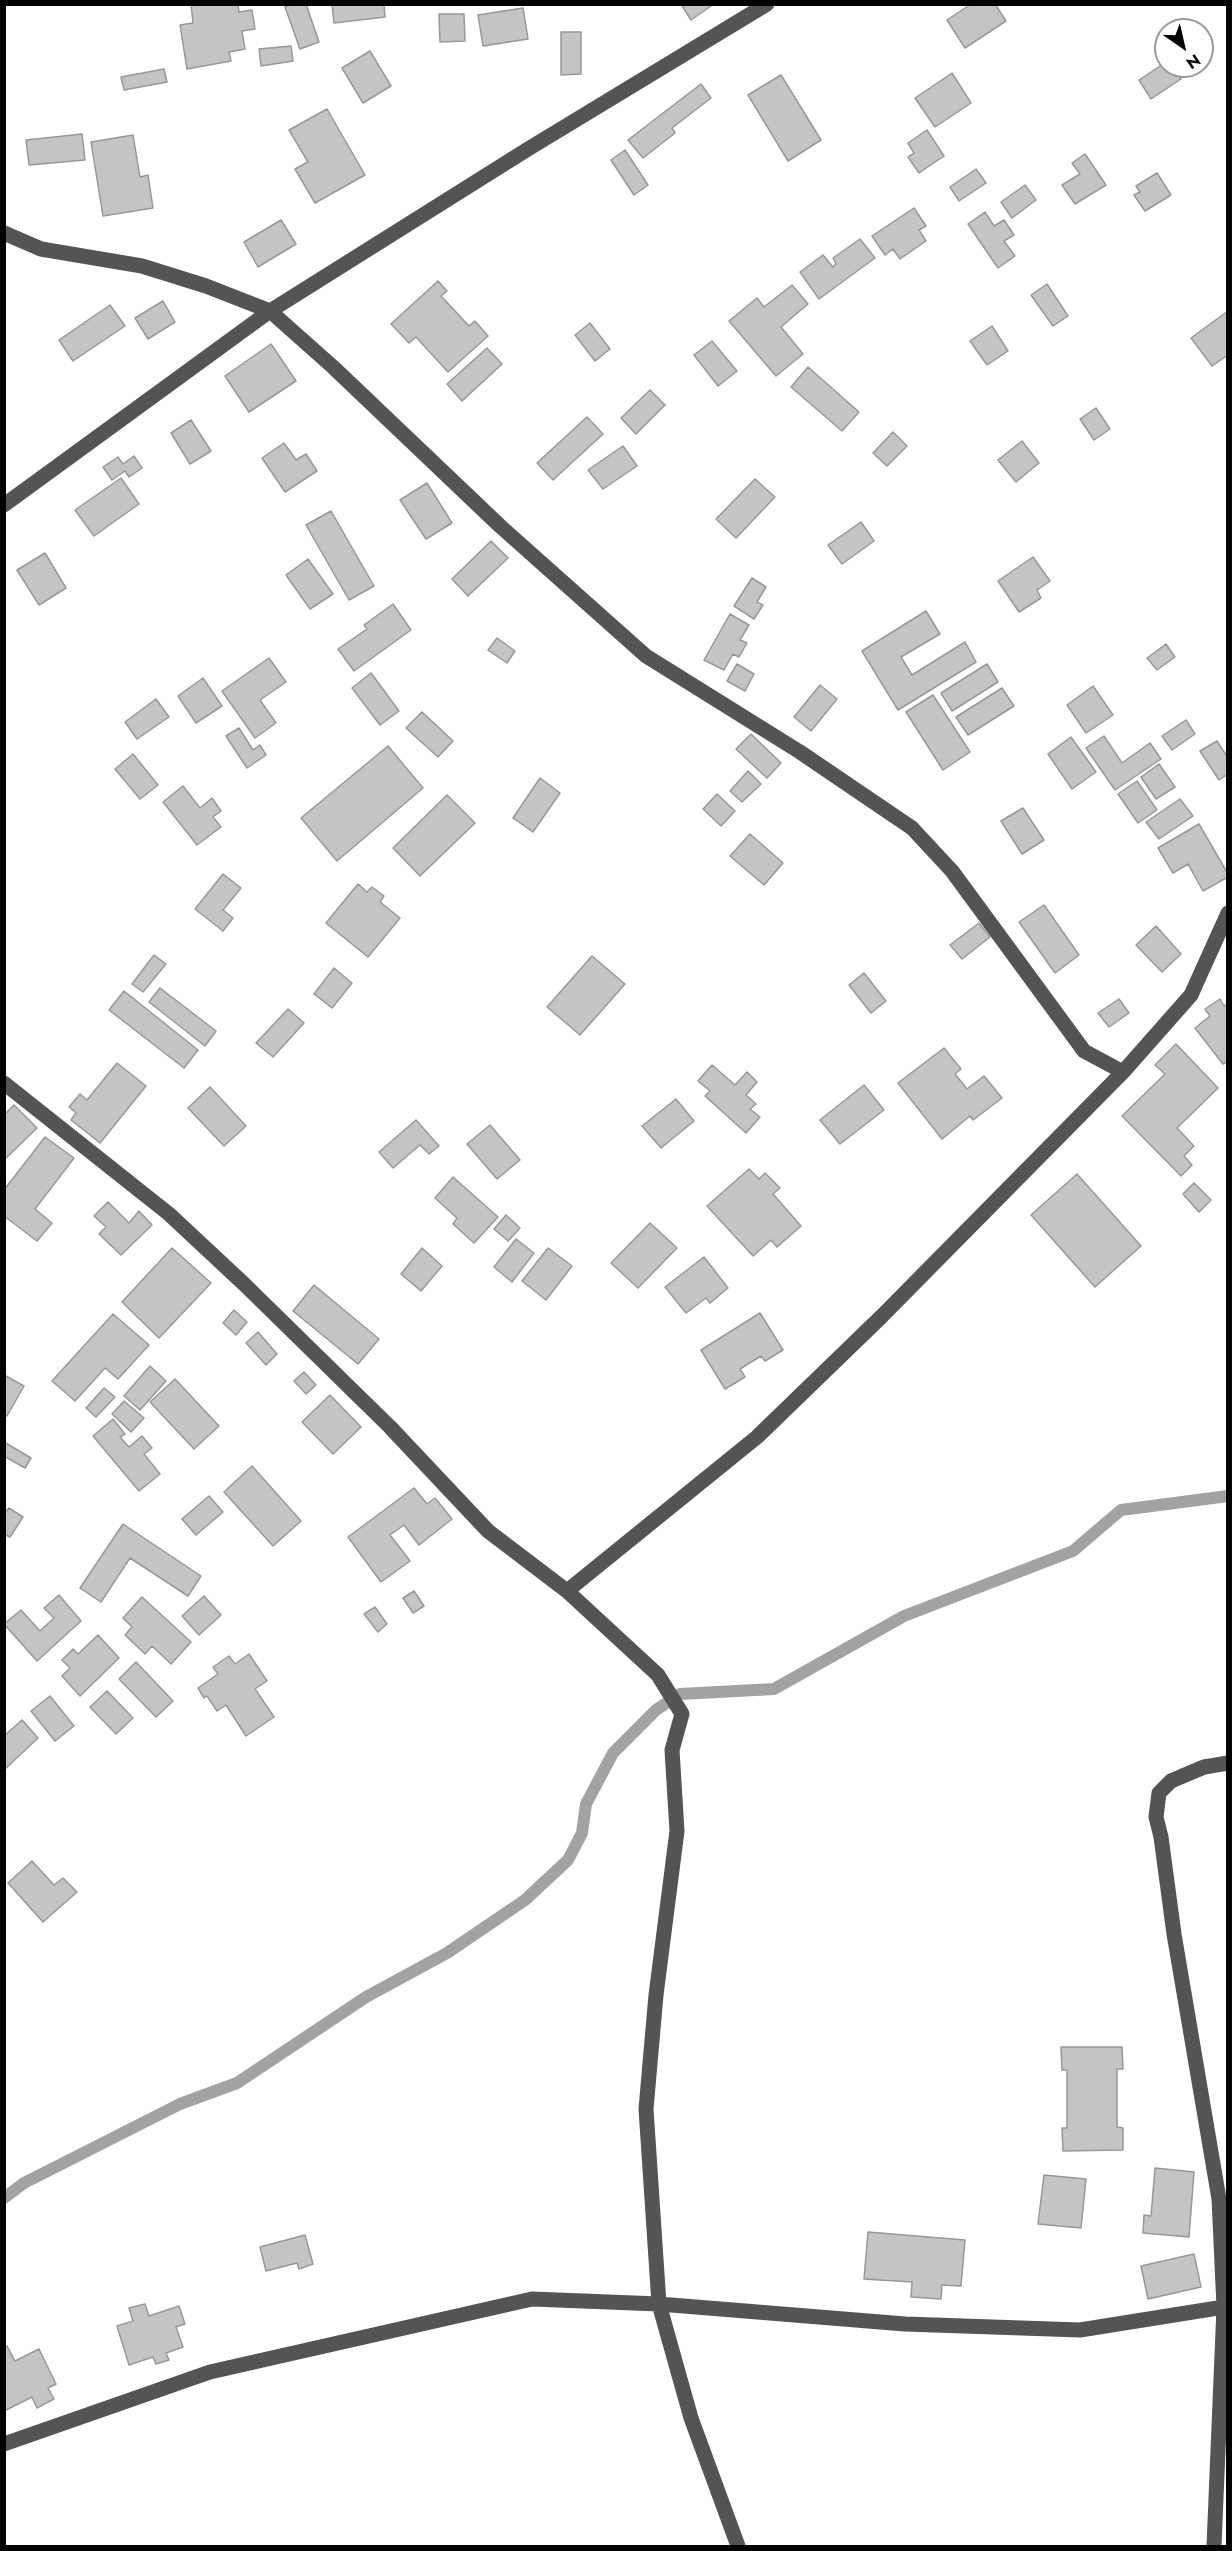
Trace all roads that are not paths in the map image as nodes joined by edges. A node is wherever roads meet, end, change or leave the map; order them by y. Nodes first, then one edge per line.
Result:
1 (767, 4) edge
2 (4, 233) edge
3 (270, 311) junction
4 (4, 505) edge
5 (1227, 913) edge
6 (1123, 1072) junction
7 (4, 1083) edge
8 (567, 1591) junction
9 (1227, 1763) edge
10 (658, 2304) junction
11 (1224, 2307) junction
12 (4, 2444) edge
13 (738, 2547) edge
14 (1214, 2547) edge

1 - 3 street
2 - 3 street
3 - 4 street
3 - 6 street
5 - 6 street
6 - 8 street
7 - 8 street
8 - 10 street
9 - 11 street
10 - 11 street
10 - 12 street
10 - 13 street
11 - 14 street

